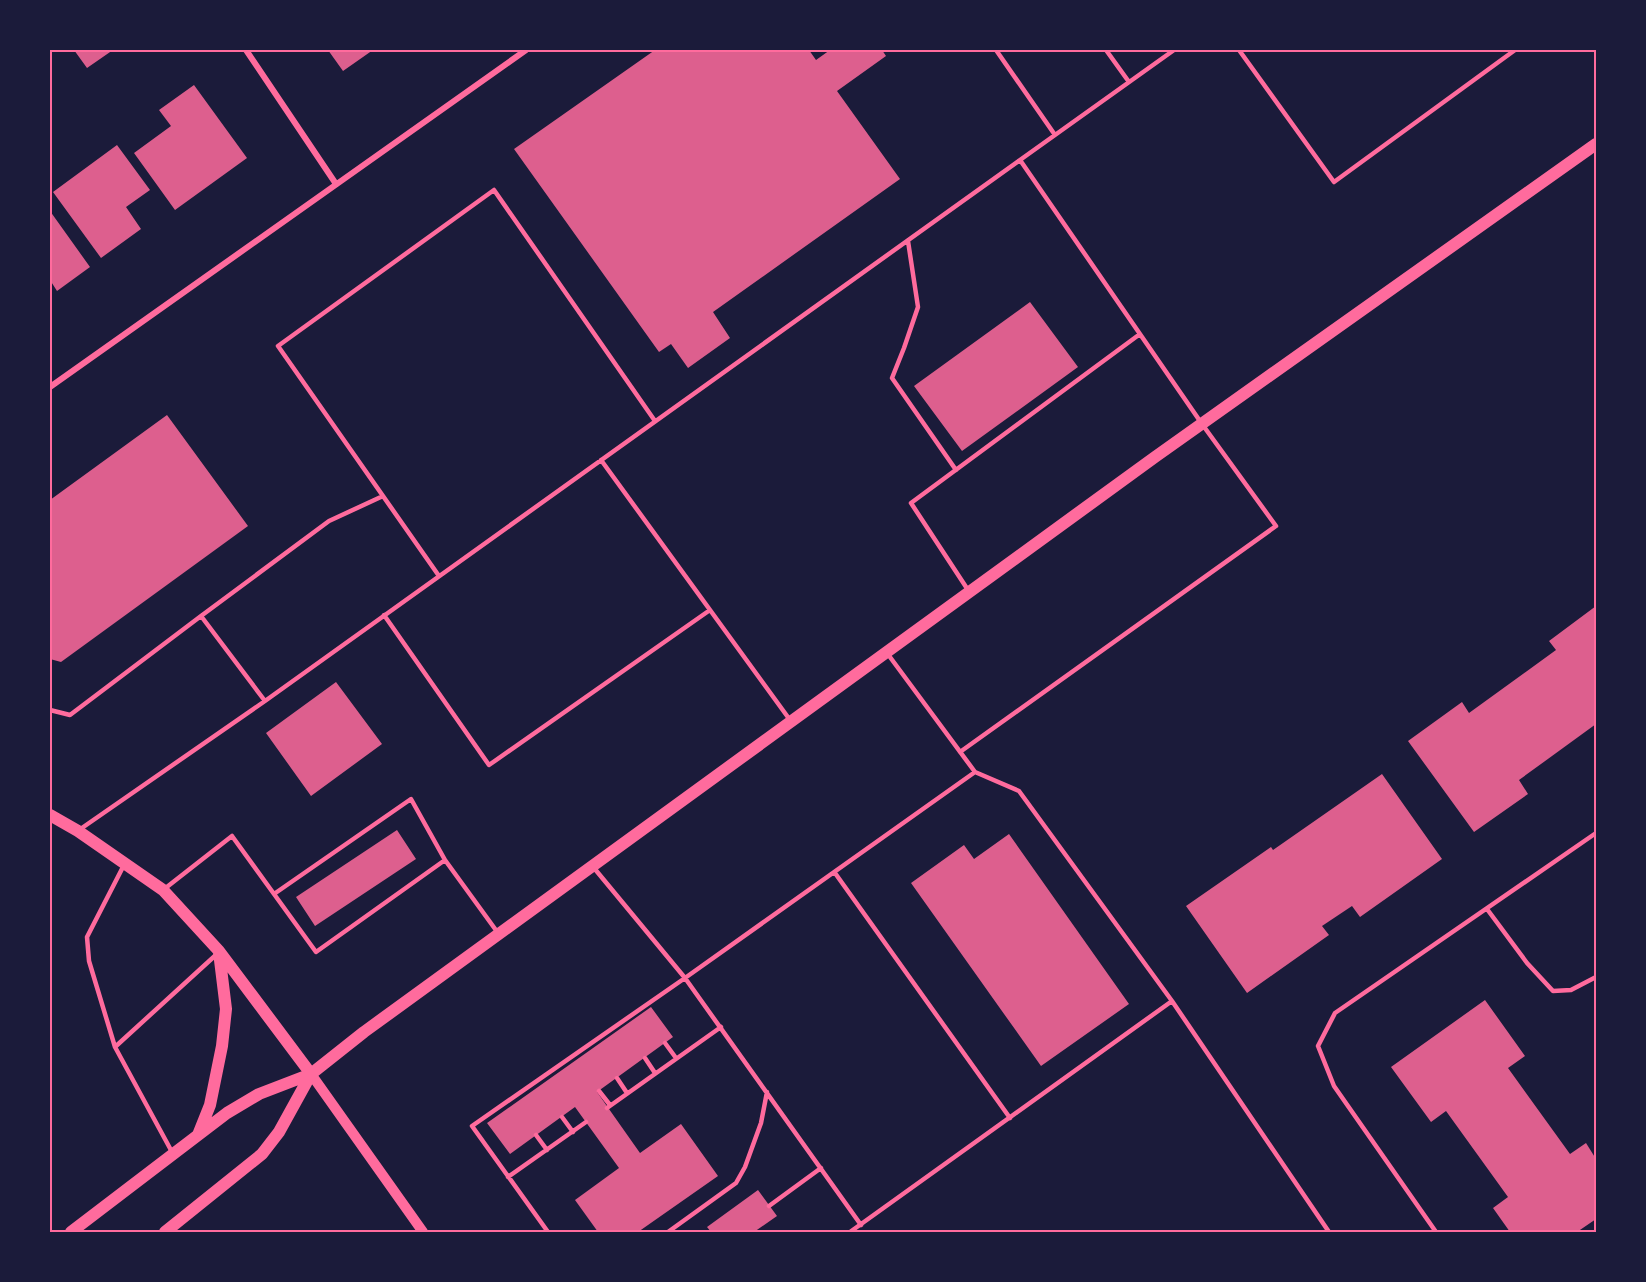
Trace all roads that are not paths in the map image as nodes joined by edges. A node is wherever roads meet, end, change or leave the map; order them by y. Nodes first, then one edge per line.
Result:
1 (246, 50) edge
2 (526, 50) edge
3 (996, 50) edge
4 (1106, 50) edge
5 (1174, 50) edge
6 (1239, 50) edge
7 (1515, 50) edge
8 (1129, 82) junction
9 (1055, 135) junction
10 (1596, 144) edge
11 (1020, 160) junction
12 (336, 184) junction
13 (908, 241) junction
14 (1140, 334) junction
15 (50, 387) edge
16 (655, 421) junction
17 (1202, 424) junction
18 (601, 460) junction
19 (956, 470) junction
20 (383, 496) junction
21 (439, 576) junction
22 (969, 592) junction
23 (710, 610) junction
24 (384, 615) junction
25 (201, 616) junction
26 (887, 652) junction
27 (265, 701) junction
28 (50, 710) edge
29 (792, 722) junction
30 (960, 752) junction
31 (975, 772) junction
32 (50, 814) edge
33 (78, 831) junction
34 (1596, 833) edge
35 (445, 860) junction
36 (125, 862) junction
37 (593, 866) junction
38 (835, 873) junction
39 (163, 890) junction
40 (274, 894) junction
41 (1487, 909) junction
42 (500, 935) junction
43 (219, 951) junction
44 (1596, 977) edge
45 (685, 978) junction
46 (1172, 1001) junction
47 (721, 1027) junction
48 (665, 1043) dead end
49 (115, 1047) junction
50 (645, 1058) dead end
51 (676, 1058) junction
52 (655, 1073) junction
53 (311, 1074) junction
54 (617, 1078) dead end
55 (599, 1090) dead end
56 (766, 1092) junction
57 (627, 1093) junction
58 (562, 1117) dead end
59 (1010, 1118) junction
60 (586, 1122) dead end
61 (573, 1132) junction
62 (536, 1135) dead end
63 (197, 1137) junction
64 (547, 1150) junction
65 (173, 1155) junction
66 (821, 1168) junction
67 (508, 1177) junction
68 (769, 1206) dead end
69 (861, 1225) junction
70 (71, 1233) edge
71 (165, 1233) edge
72 (423, 1233) edge
73 (548, 1233) edge
74 (668, 1233) edge
75 (850, 1233) edge
76 (1329, 1233) edge
77 (1436, 1233) edge

1 - 12 street
2 - 12 street
3 - 9 lane
4 - 8 lane
5 - 8 lane
6 - 7 lane
8 - 9 lane
9 - 11 lane
10 - 17 main road
11 - 13 lane
11 - 14 lane
12 - 15 street
13 - 16 lane
13 - 19 lane
14 - 17 lane
14 - 19 lane
16 - 18 lane
16 - 20 lane
17 - 22 main road
17 - 30 lane
18 - 21 lane
18 - 23 lane
19 - 22 lane
20 - 21 lane
20 - 25 lane
21 - 24 lane
22 - 26 main road
23 - 24 lane
23 - 29 lane
24 - 27 lane
25 - 27 lane
25 - 28 lane
26 - 29 main road
26 - 30 lane
27 - 33 lane
29 - 37 main road
30 - 31 lane
31 - 38 lane
31 - 46 lane
32 - 33 main road
33 - 36 main road
34 - 41 lane
35 - 40 lane
35 - 40 lane
35 - 42 lane
36 - 39 main road
36 - 49 lane
37 - 42 main road
37 - 45 lane
38 - 45 lane
38 - 59 lane
39 - 40 lane
39 - 43 main road
41 - 44 lane
41 - 77 lane
42 - 53 main road
43 - 49 lane
43 - 53 main road
43 - 63 main road
45 - 47 lane
45 - 67 lane
46 - 59 lane
46 - 76 lane
47 - 51 lane
47 - 56 lane
48 - 51 lane
49 - 65 lane
50 - 52 lane
51 - 52 lane
52 - 57 lane
53 - 63 main road
53 - 71 main road
53 - 72 street
54 - 57 lane
55 - 57 lane
56 - 66 lane
56 - 74 lane
58 - 61 lane
59 - 69 lane
60 - 61 lane
61 - 64 lane
62 - 64 lane
63 - 65 main road
64 - 67 lane
65 - 70 main road
66 - 68 lane
66 - 69 lane
67 - 73 lane
69 - 75 lane

